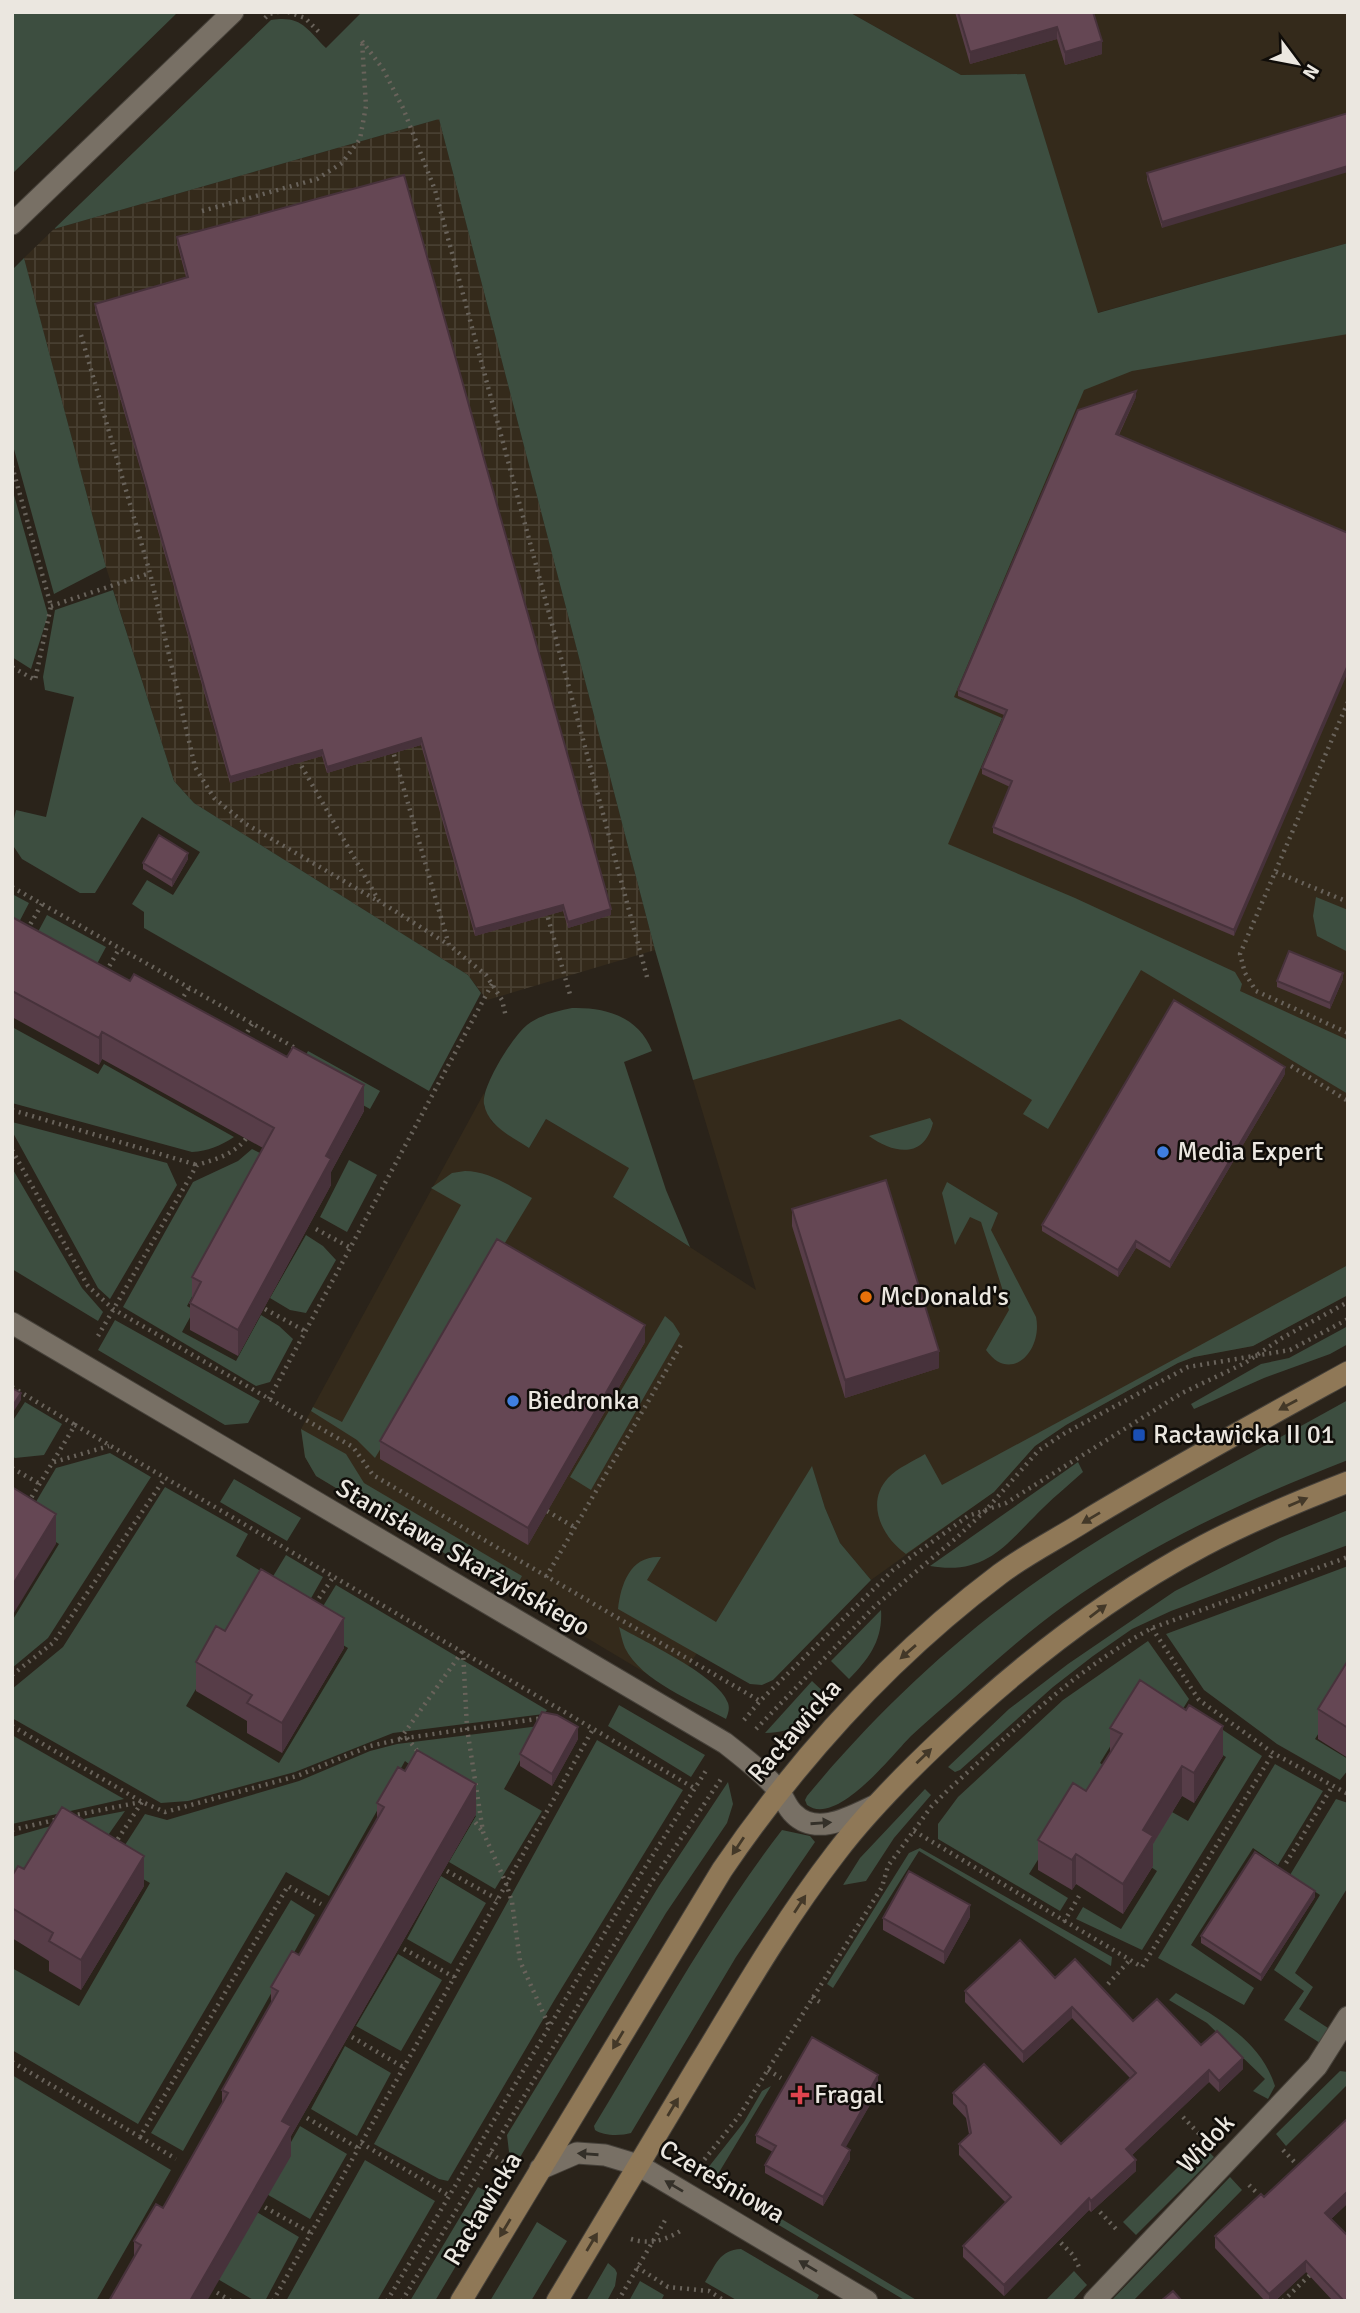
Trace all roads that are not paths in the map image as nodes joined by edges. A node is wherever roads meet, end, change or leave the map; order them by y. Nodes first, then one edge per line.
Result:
1 (233, 12) edge
2 (12, 224) edge
3 (12, 1323) edge
4 (1348, 1371) edge
5 (1348, 1482) edge
6 (778, 1791) junction
7 (876, 1805) junction
8 (1348, 2017) edge
9 (638, 2165) junction
10 (540, 2169) junction
11 (1098, 2296) edge
12 (461, 2301) edge
13 (557, 2301) edge
14 (867, 2301) edge

1 - 2 street
3 - 6 street, Stanisława Skarżyńskiego
4 -> 6 street, Racławicka
7 -> 5 street
6 -> 7 street, Stanisława Skarżyńskiego
6 -> 10 street, Racławicka
9 -> 7 street
8 - 11 street, Widok
9 -> 10 street, Czereśniowa
13 -> 9 street
14 -> 9 street, Czereśniowa
10 -> 12 street, Racławicka

